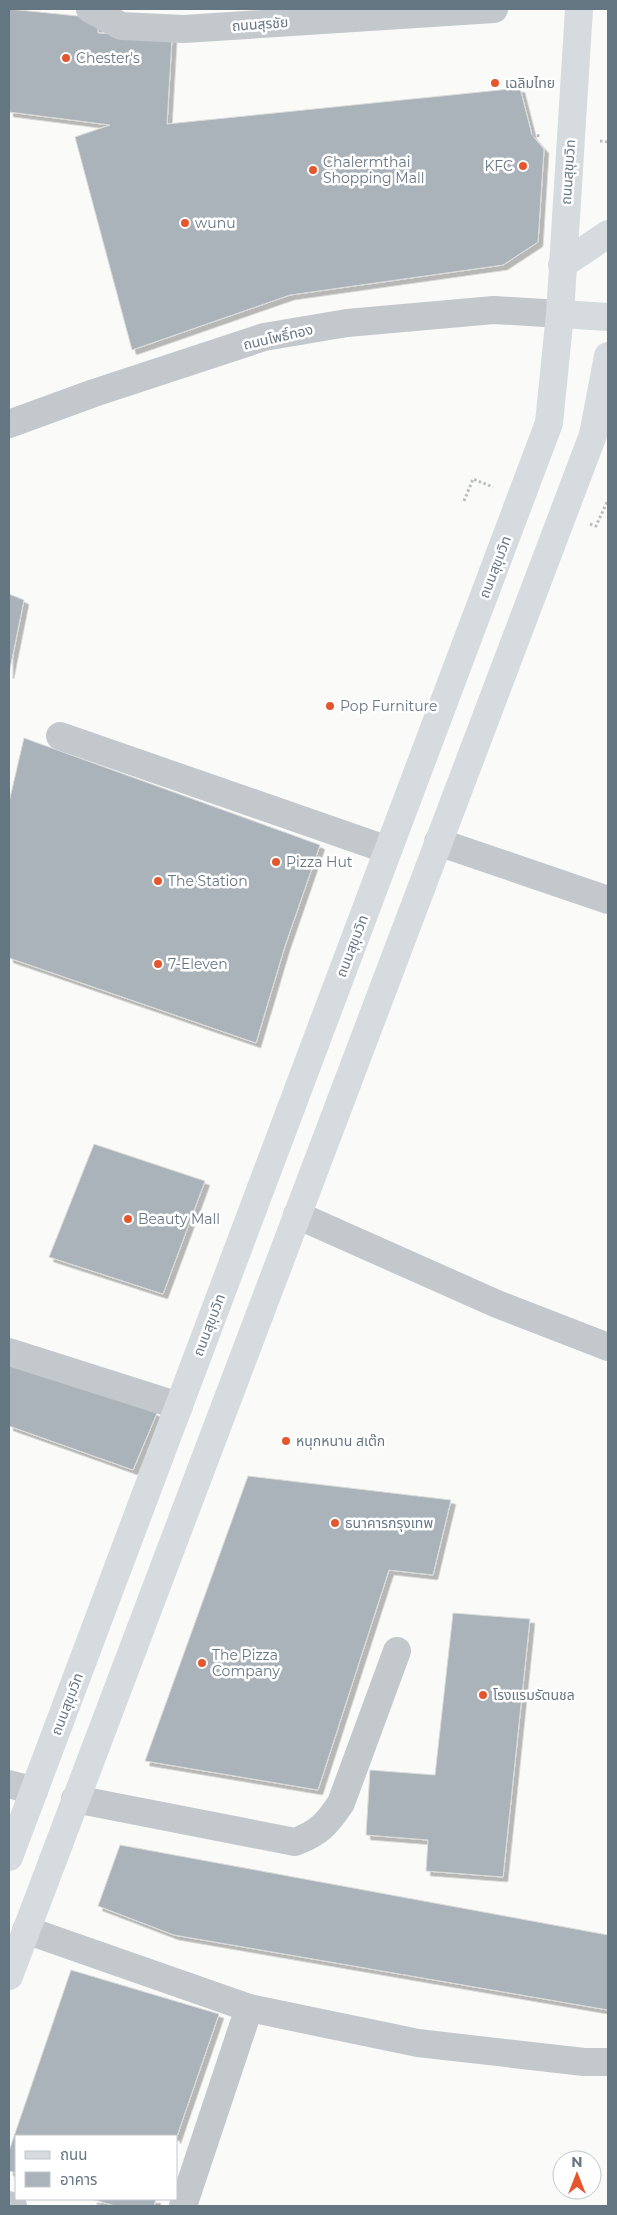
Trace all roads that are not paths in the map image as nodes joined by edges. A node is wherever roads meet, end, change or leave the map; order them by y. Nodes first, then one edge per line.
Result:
1 (90, 9) edge
2 (494, 9) edge
3 (579, 9) edge
4 (608, 234) edge
5 (562, 265) junction
6 (560, 314) junction
7 (608, 317) edge
8 (608, 356) edge
9 (9, 424) edge
10 (60, 736) dead end
11 (438, 842) junction
12 (388, 850) junction
13 (608, 900) edge
14 (297, 1215) junction
15 (608, 1347) edge
16 (9, 1352) edge
17 (178, 1406) junction
18 (397, 1651) dead end
19 (21, 1787) edge
20 (75, 1798) junction
21 (9, 1857) edge
22 (26, 1930) junction
23 (9, 1976) edge
24 (249, 2008) junction
25 (608, 2062) edge
26 (9, 2205) edge
27 (13, 2206) edge
28 (184, 2206) edge

1 - 2 street, ถนนสุรชัย
3 - 5 main road, ถนนสุขุมวิท
4 - 5 main road
5 - 6 main road, ถนนสุขุมวิท
6 - 7 main road
6 - 9 street, ถนนโพธิ์ทอง
6 - 12 main road, ถนนสุขุมวิท
8 - 11 main road
10 - 12 street
11 - 13 street
11 - 14 main road
12 - 17 main road, ถนนสุขุมวิท
14 - 15 street
14 - 20 main road
16 - 17 street
17 - 19 main road, ถนนสุขุมวิท
18 - 20 street
19 - 21 main road, ถนนสุขุมวิท
20 - 22 main road
22 - 23 main road
22 - 24 street
24 - 25 street
24 - 28 street
26 - 27 street

